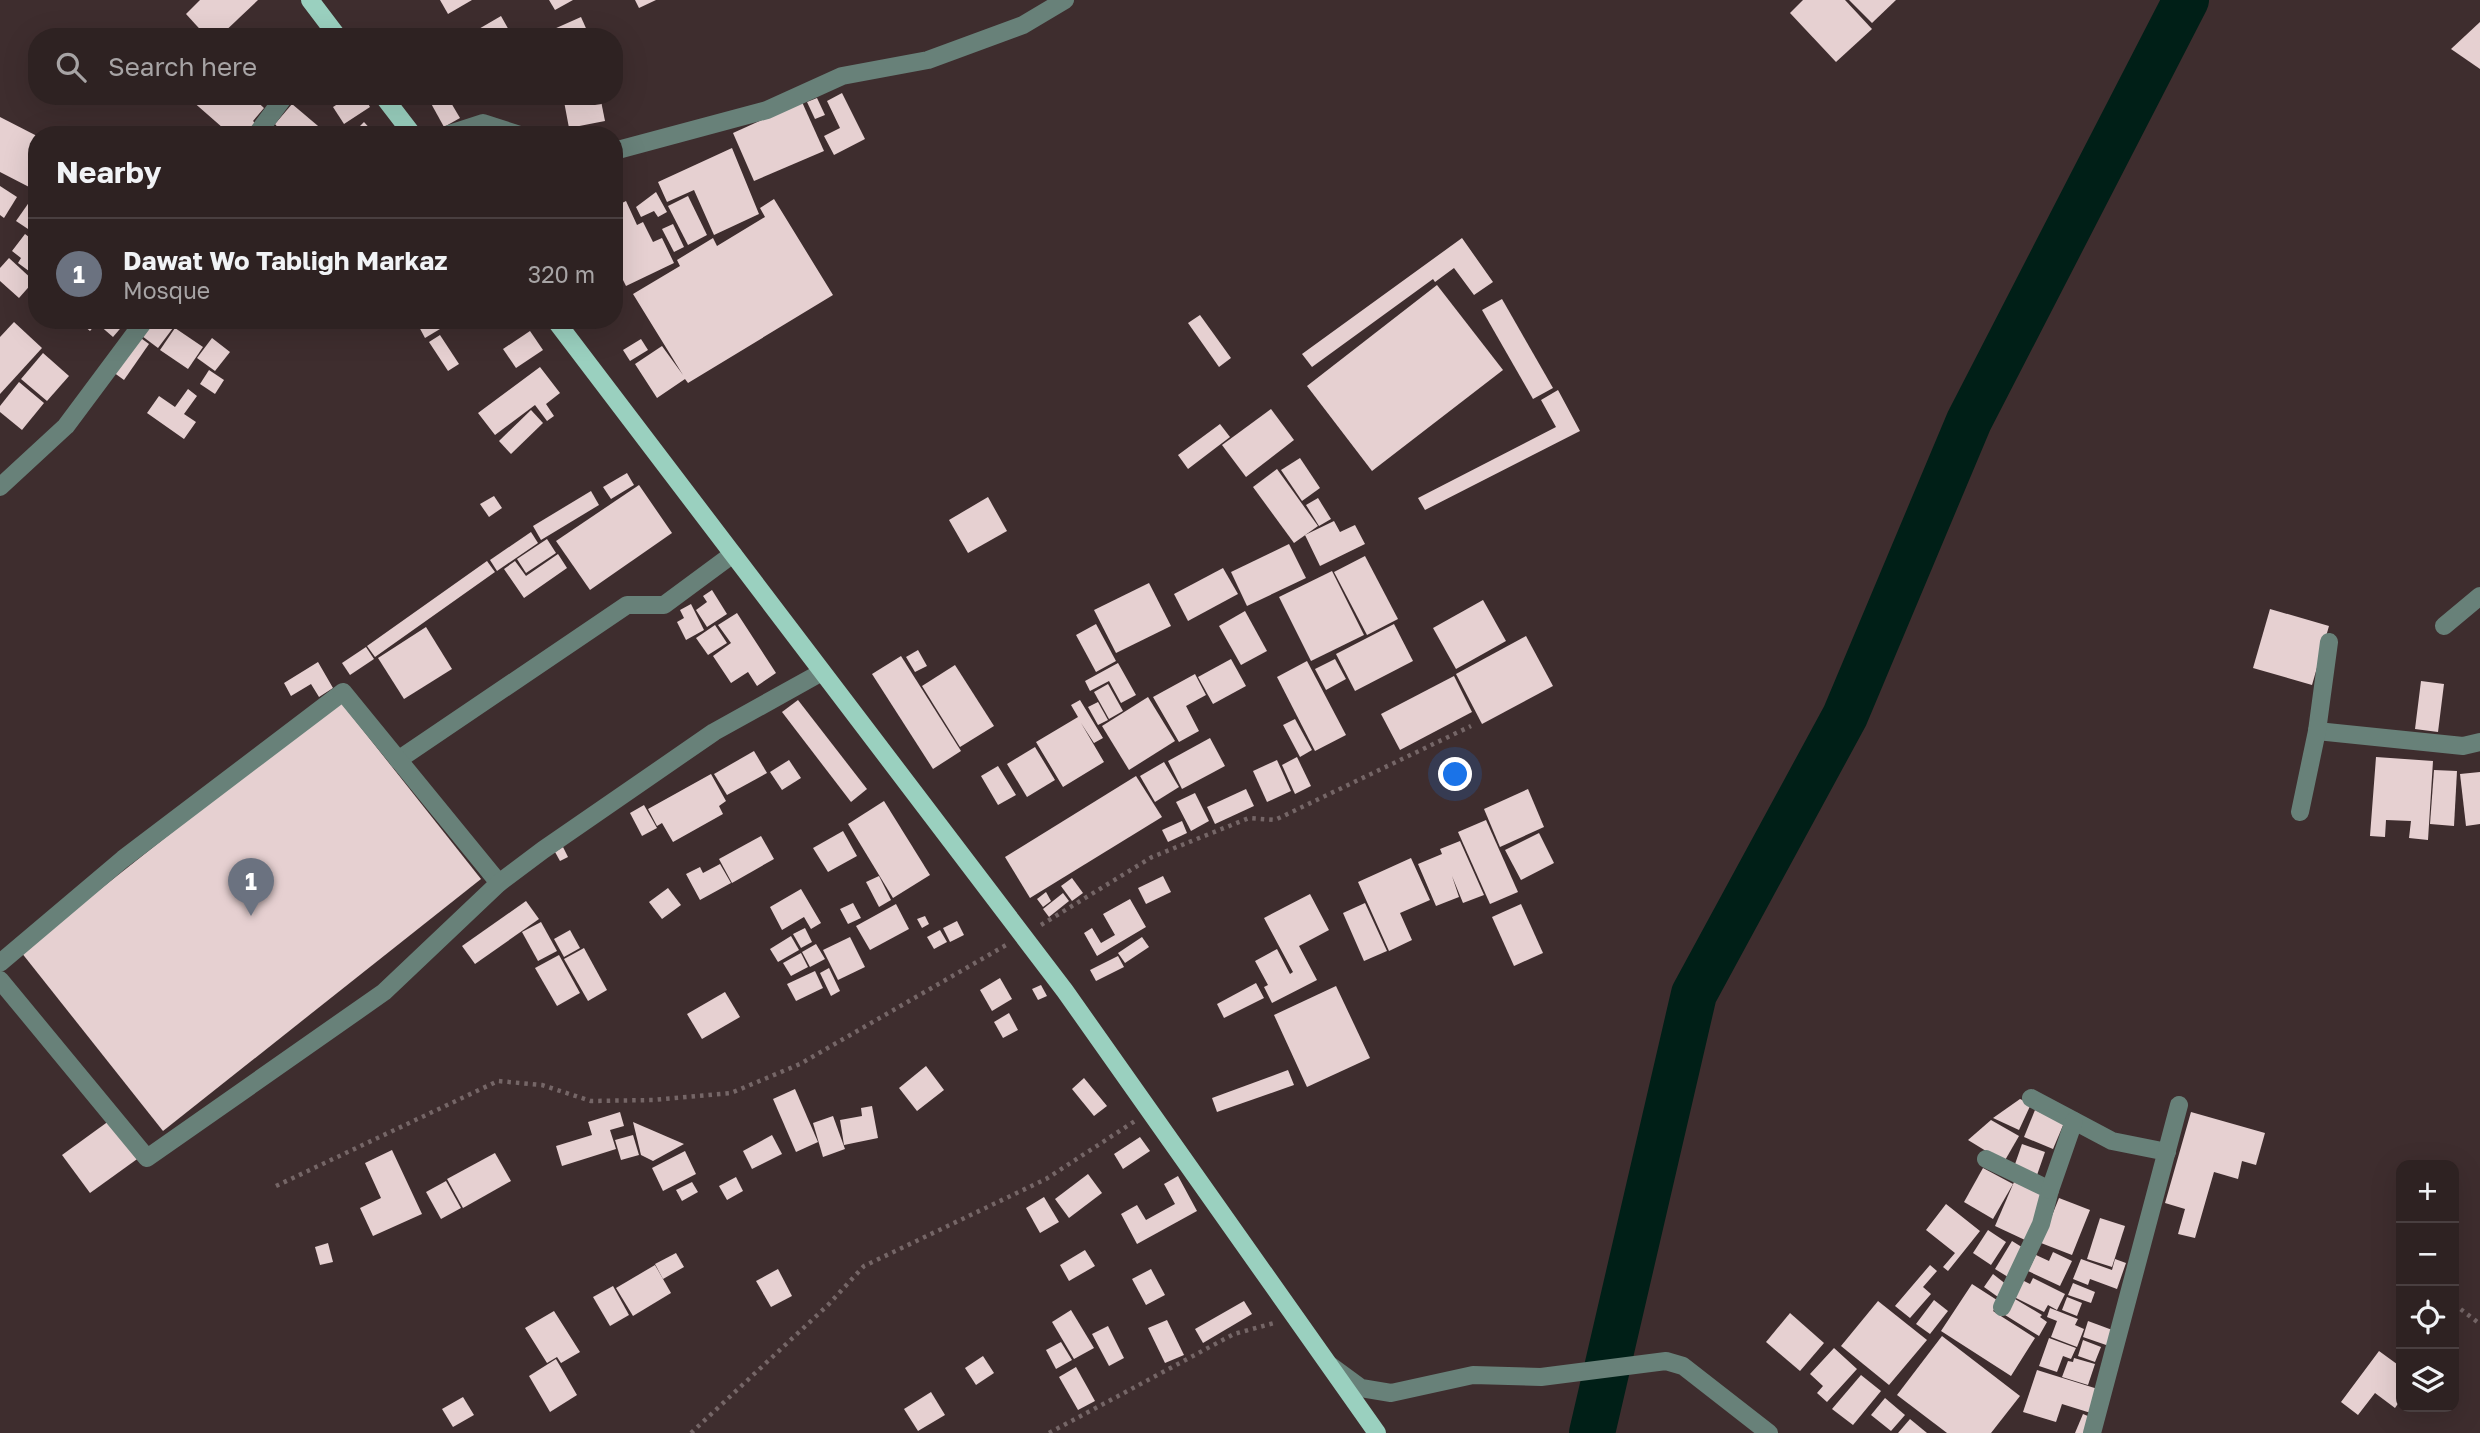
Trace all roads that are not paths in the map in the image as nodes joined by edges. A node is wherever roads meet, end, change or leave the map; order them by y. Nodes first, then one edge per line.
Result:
1 (310, 0) edge
2 (1065, 0) edge
3 (330, 28) edge
4 (278, 105) edge
5 (390, 105) edge
6 (263, 126) edge
7 (406, 126) edge
8 (474, 126) edge
9 (492, 126) edge
10 (623, 149) edge
11 (138, 329) edge
12 (562, 329) edge
13 (0, 487) edge
14 (733, 554) junction
15 (2480, 596) edge
16 (2444, 626) dead end
17 (2329, 642) dead end
18 (822, 672) junction
19 (2317, 731) junction
20 (2480, 742) edge
21 (398, 760) junction
22 (2300, 811) dead end
23 (499, 883) junction
24 (0, 964) edge
25 (0, 979) edge
26 (2031, 1098) dead end
27 (2179, 1105) dead end
28 (2074, 1121) junction
29 (2167, 1152) junction
30 (1986, 1159) dead end
31 (2050, 1190) junction
32 (2002, 1307) dead end
33 (1330, 1366) junction
34 (1377, 1433) edge
35 (1769, 1433) edge
36 (2092, 1433) edge

1 - 3 main road
2 - 10 street
4 - 6 street
5 - 7 main road
8 - 9 street
11 - 13 street
12 - 14 main road
14 - 18 main road
14 - 21 street
15 - 16 street
17 - 19 street
18 - 23 street
18 - 33 main road
19 - 20 street
19 - 22 street
21 - 23 street
21 - 24 street
23 - 25 street
26 - 28 street
27 - 29 street
28 - 29 street
28 - 31 street
29 - 36 street
30 - 31 street
31 - 32 street
33 - 34 main road
33 - 35 street

